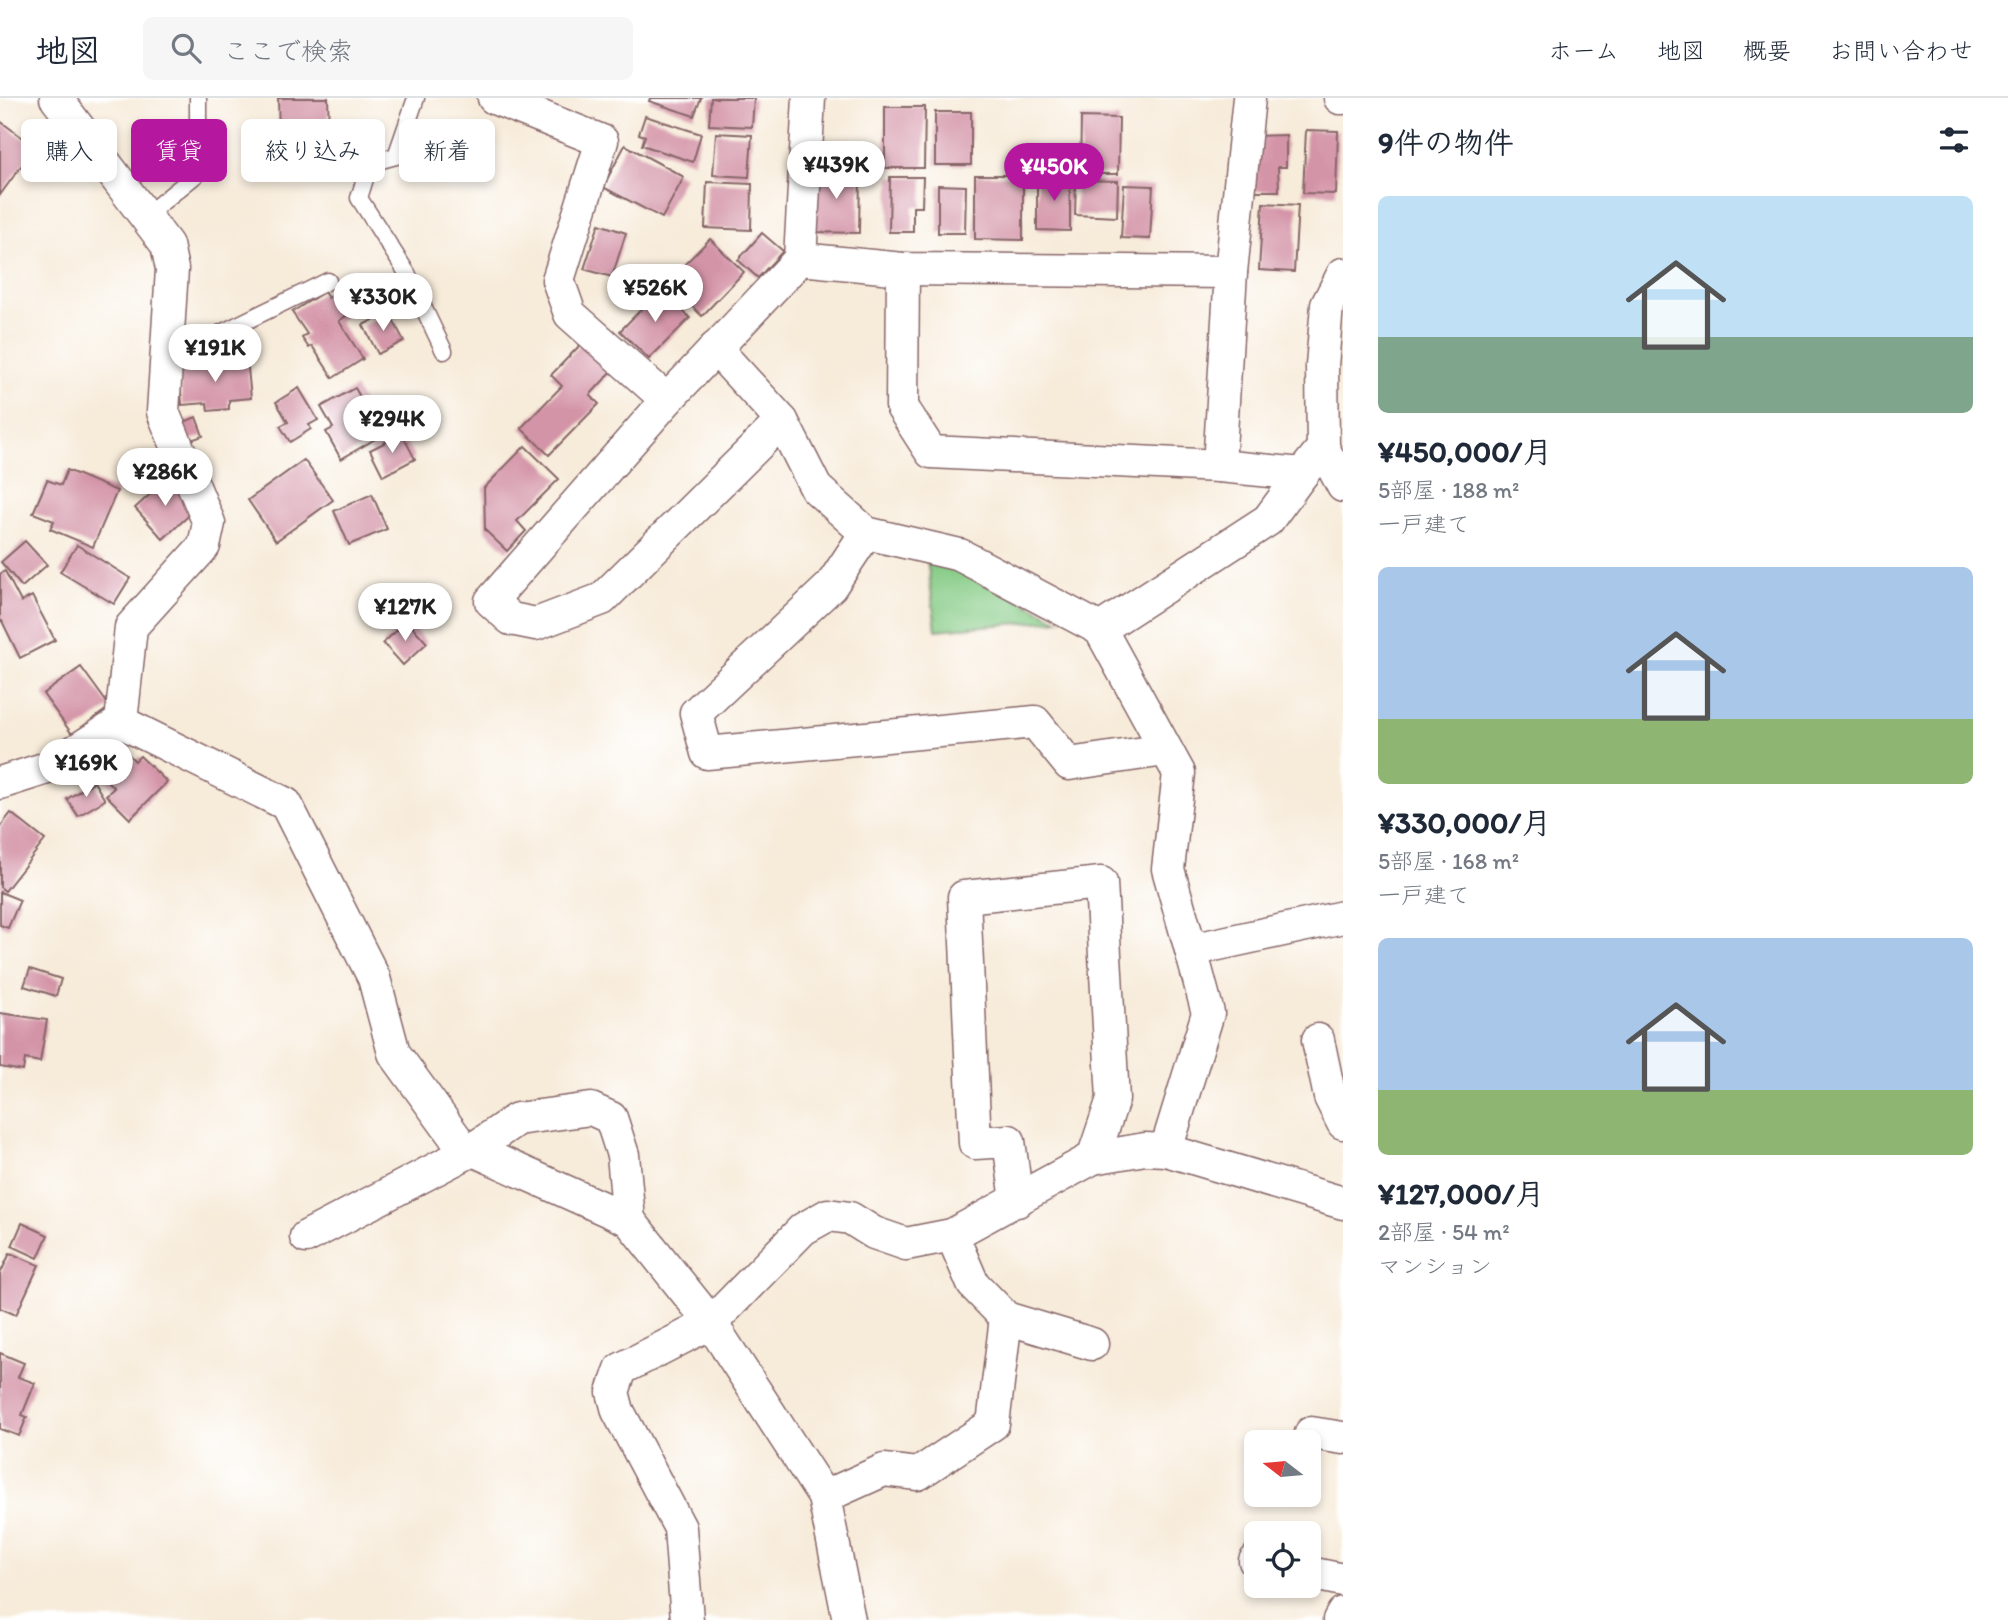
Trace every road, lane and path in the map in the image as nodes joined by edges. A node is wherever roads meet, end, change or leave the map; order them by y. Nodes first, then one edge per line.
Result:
1 (57, 98) edge
2 (198, 98) edge
3 (416, 98) edge
4 (494, 98) edge
5 (809, 98) edge
6 (1250, 98) edge
7 (145, 216) junction
8 (800, 259) junction
9 (903, 268) junction
10 (1231, 272) junction
11 (1343, 274) edge
12 (328, 281) dead end
13 (169, 345) junction
14 (715, 348) junction
15 (444, 351) dead end
16 (667, 400) junction
17 (782, 421) junction
18 (1323, 448) junction
19 (1219, 466) junction
20 (1302, 474) junction
21 (1343, 486) edge
22 (866, 533) junction
23 (1100, 628) junction
24 (121, 722) junction
25 (1165, 750) junction
26 (0, 783) edge
27 (1343, 917) edge
28 (1191, 950) junction
29 (1318, 1040) dead end
30 (1343, 1123) edge
31 (472, 1150) junction
32 (1166, 1150) junction
33 (1093, 1158) junction
34 (1017, 1201) junction
35 (1343, 1203) edge
36 (629, 1220) junction
37 (952, 1235) junction
38 (306, 1237) dead end
39 (1006, 1318) junction
40 (712, 1323) junction
41 (1092, 1344) dead end
42 (1321, 1435) edge
43 (1343, 1438) edge
44 (824, 1497) junction
45 (1321, 1575) edge
46 (1343, 1580) edge
47 (1343, 1613) edge
48 (687, 1620) edge
49 (849, 1620) edge
50 (1339, 1620) edge

1 - 7 street
2 - 7 lane
3 - 15 lane
4 - 16 street
5 - 8 street
6 - 10 street
7 - 13 street
8 - 9 street
8 - 14 street
9 - 10 street
9 - 19 street
10 - 19 street
11 - 18 street
12 - 13 lane
13 - 24 street
14 - 16 street
14 - 17 street
16 - 17 street
17 - 22 street
18 - 20 street
18 - 21 street
19 - 20 street
20 - 23 street
22 - 23 street
22 - 25 street
23 - 25 street
24 - 26 street
24 - 31 street
25 - 28 street
27 - 28 street
28 - 32 street
29 - 30 street
31 - 36 street
31 - 36 street
31 - 38 street
32 - 33 street
32 - 35 street
33 - 34 street
33 - 34 street
34 - 37 street
36 - 40 street
37 - 39 street
37 - 40 street
39 - 41 street
39 - 44 street
40 - 44 street
40 - 48 street
42 - 43 street
44 - 49 street
45 - 46 street
47 - 50 street

